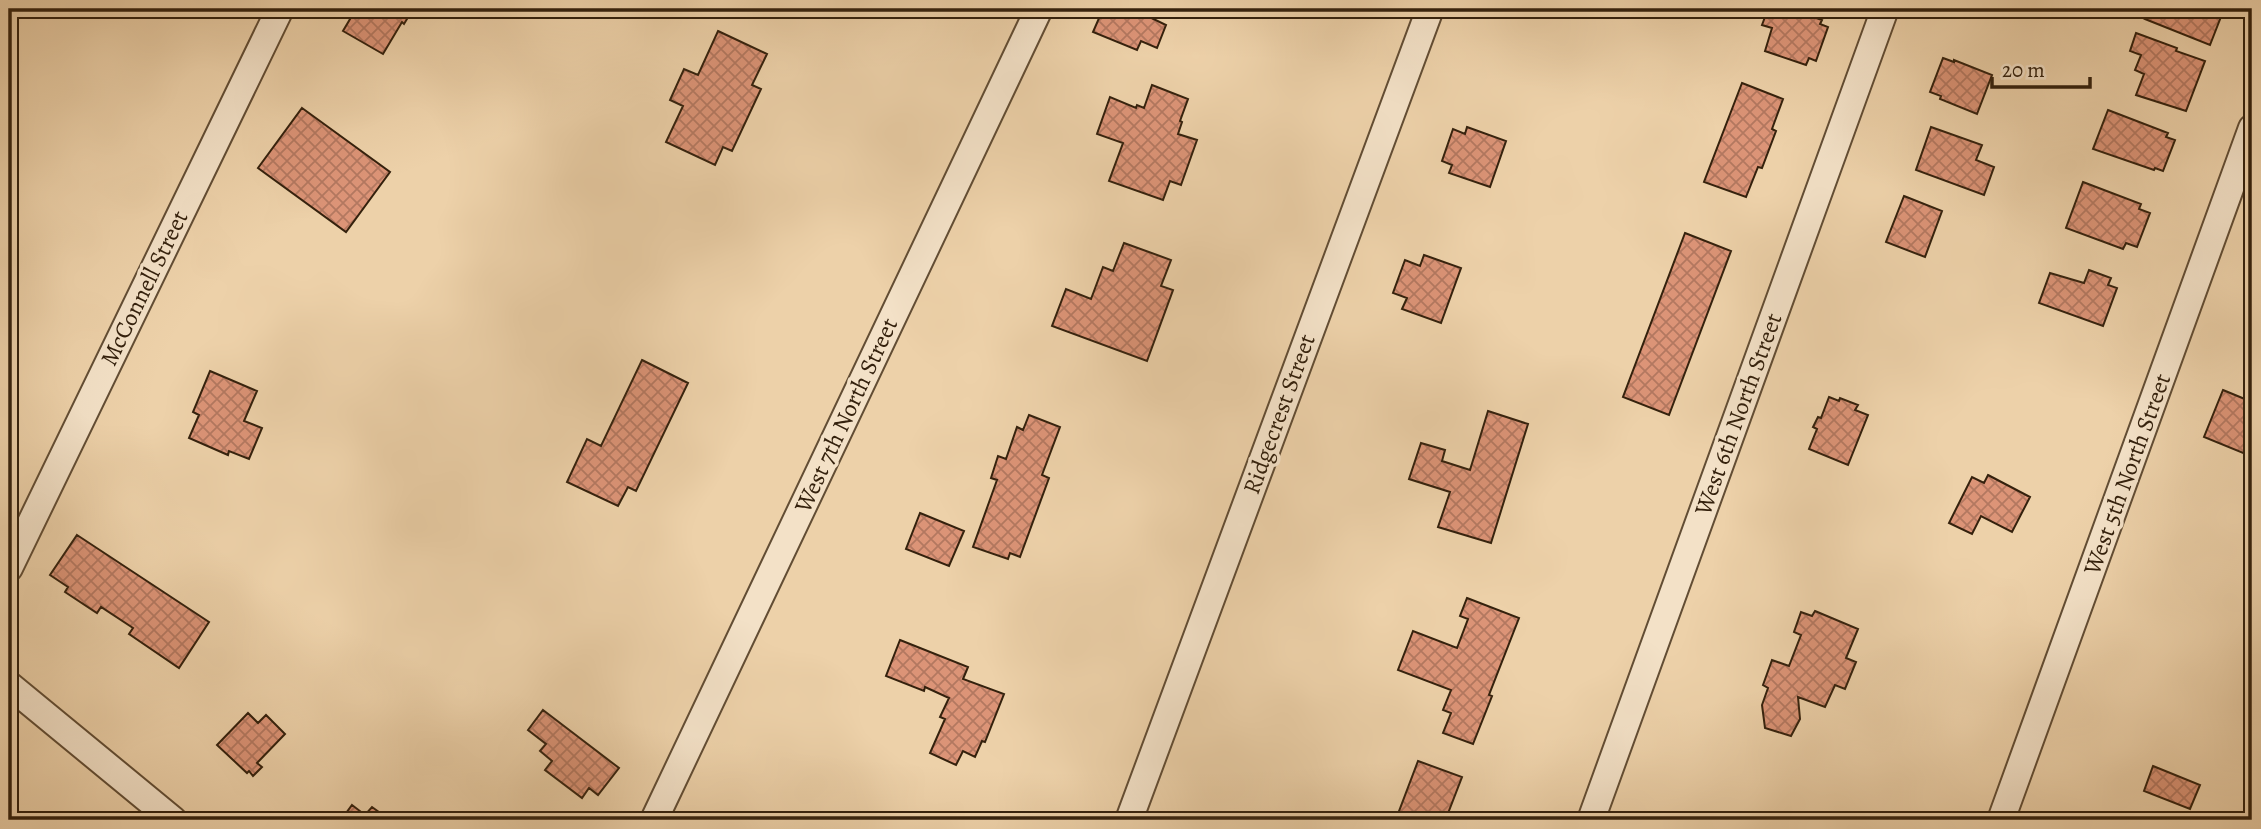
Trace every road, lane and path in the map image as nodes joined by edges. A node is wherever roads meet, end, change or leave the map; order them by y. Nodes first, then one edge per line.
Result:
1 (279, 9) edge
2 (1039, 9) edge
3 (1430, 9) edge
4 (1885, 9) edge
5 (2252, 128) edge
6 (9, 568) edge
7 (9, 685) edge
8 (173, 820) edge
9 (654, 820) edge
10 (1129, 820) edge
11 (1591, 820) edge
12 (2001, 820) edge

1 - 6 street, McConnell Street
2 - 9 street, West 7th North Street
3 - 10 street, Ridgecrest Street
4 - 11 street, West 6th North Street
5 - 12 street, West 5th North Street
7 - 8 street

